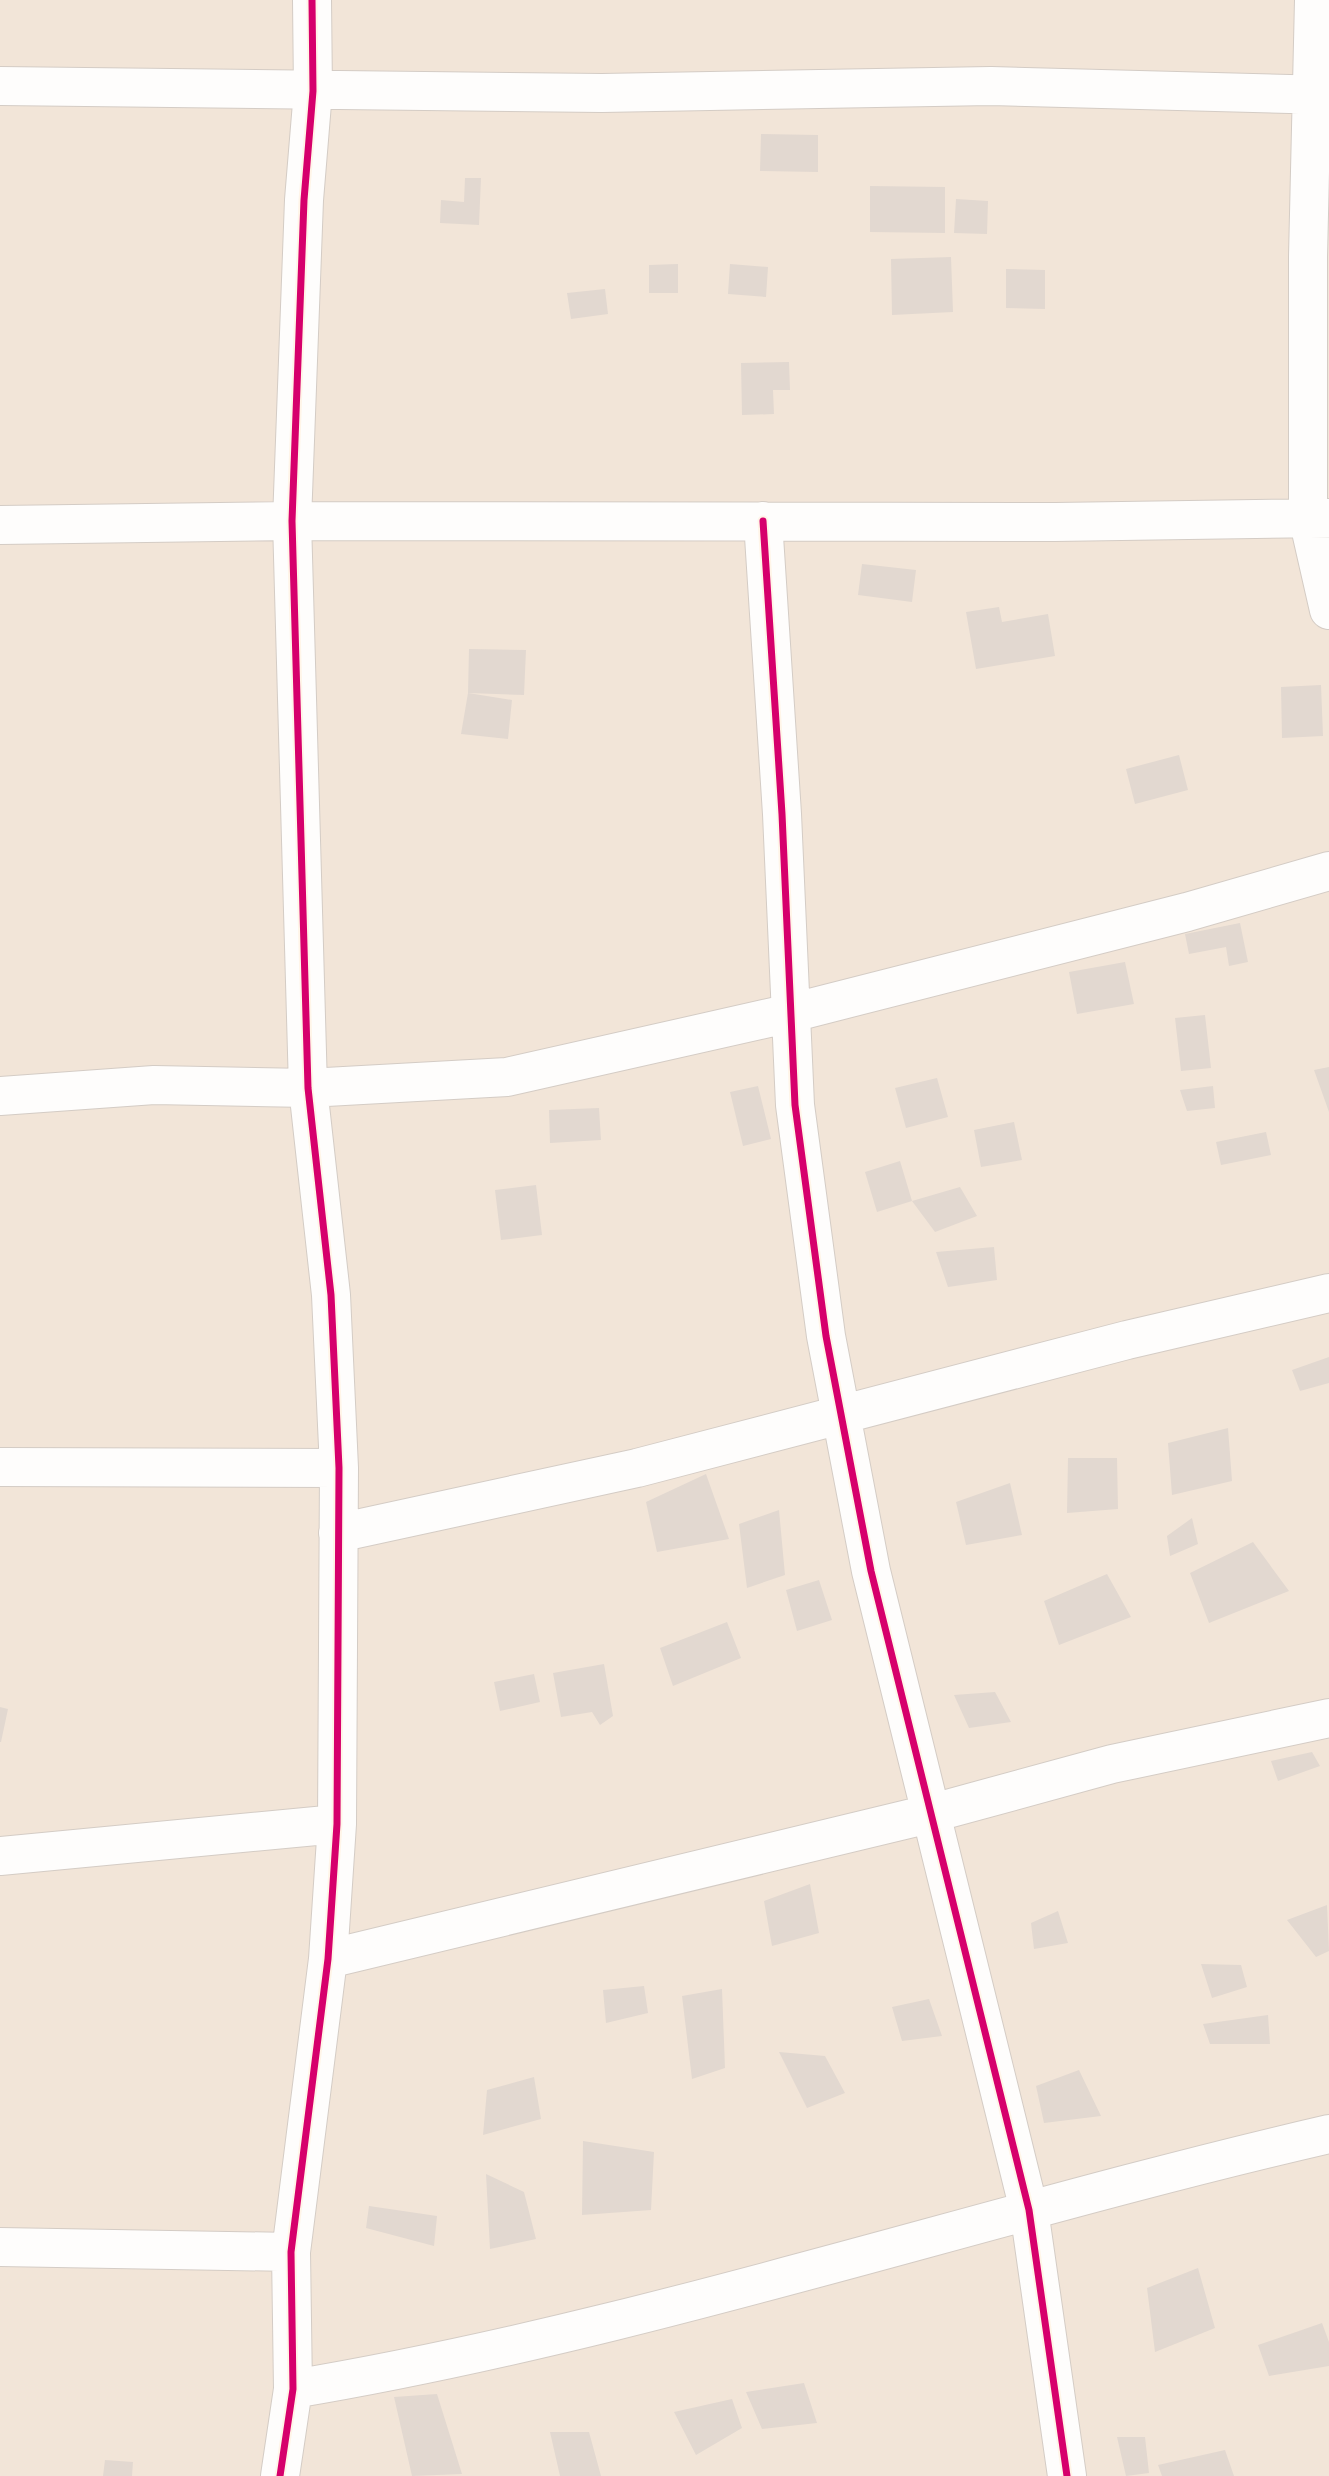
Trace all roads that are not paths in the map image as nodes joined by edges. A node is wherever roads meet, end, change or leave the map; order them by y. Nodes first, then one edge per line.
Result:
1 (312, 0) edge
2 (1314, 0) edge
3 (0, 86) edge
4 (313, 90) junction
5 (1321, 95) edge
6 (1318, 518) edge
7 (292, 521) junction
8 (763, 521) junction
9 (0, 525) edge
10 (1329, 610) edge
11 (1329, 871) edge
12 (791, 1013) junction
13 (308, 1088) junction
14 (0, 1096) edge
15 (1329, 1293) edge
16 (839, 1416) junction
17 (0, 1467) edge
18 (339, 1468) junction
19 (338, 1533) junction
20 (1329, 1718) edge
21 (929, 1814) junction
22 (337, 1824) junction
23 (0, 1856) edge
24 (328, 1959) junction
25 (1329, 2134) edge
26 (1029, 2210) junction
27 (0, 2248) edge
28 (291, 2252) junction
29 (293, 2389) junction
30 (280, 2476) edge
31 (1067, 2476) edge

1 - 4 street
2 - 5 street
3 - 4 street
4 - 5 street
4 - 7 street
5 - 6 street
6 - 8 street
6 - 10 street
7 - 8 street
7 - 9 street
7 - 13 street
8 - 12 street
11 - 12 street
12 - 13 street
12 - 16 street
13 - 14 street
13 - 18 street
15 - 16 street
16 - 19 street
16 - 21 street
17 - 18 street
18 - 19 street
19 - 22 street
20 - 21 street
21 - 24 street
21 - 26 street
22 - 23 street
22 - 24 street
24 - 28 street
25 - 26 street
26 - 29 street
26 - 31 street
27 - 28 street
28 - 29 street
29 - 30 street

